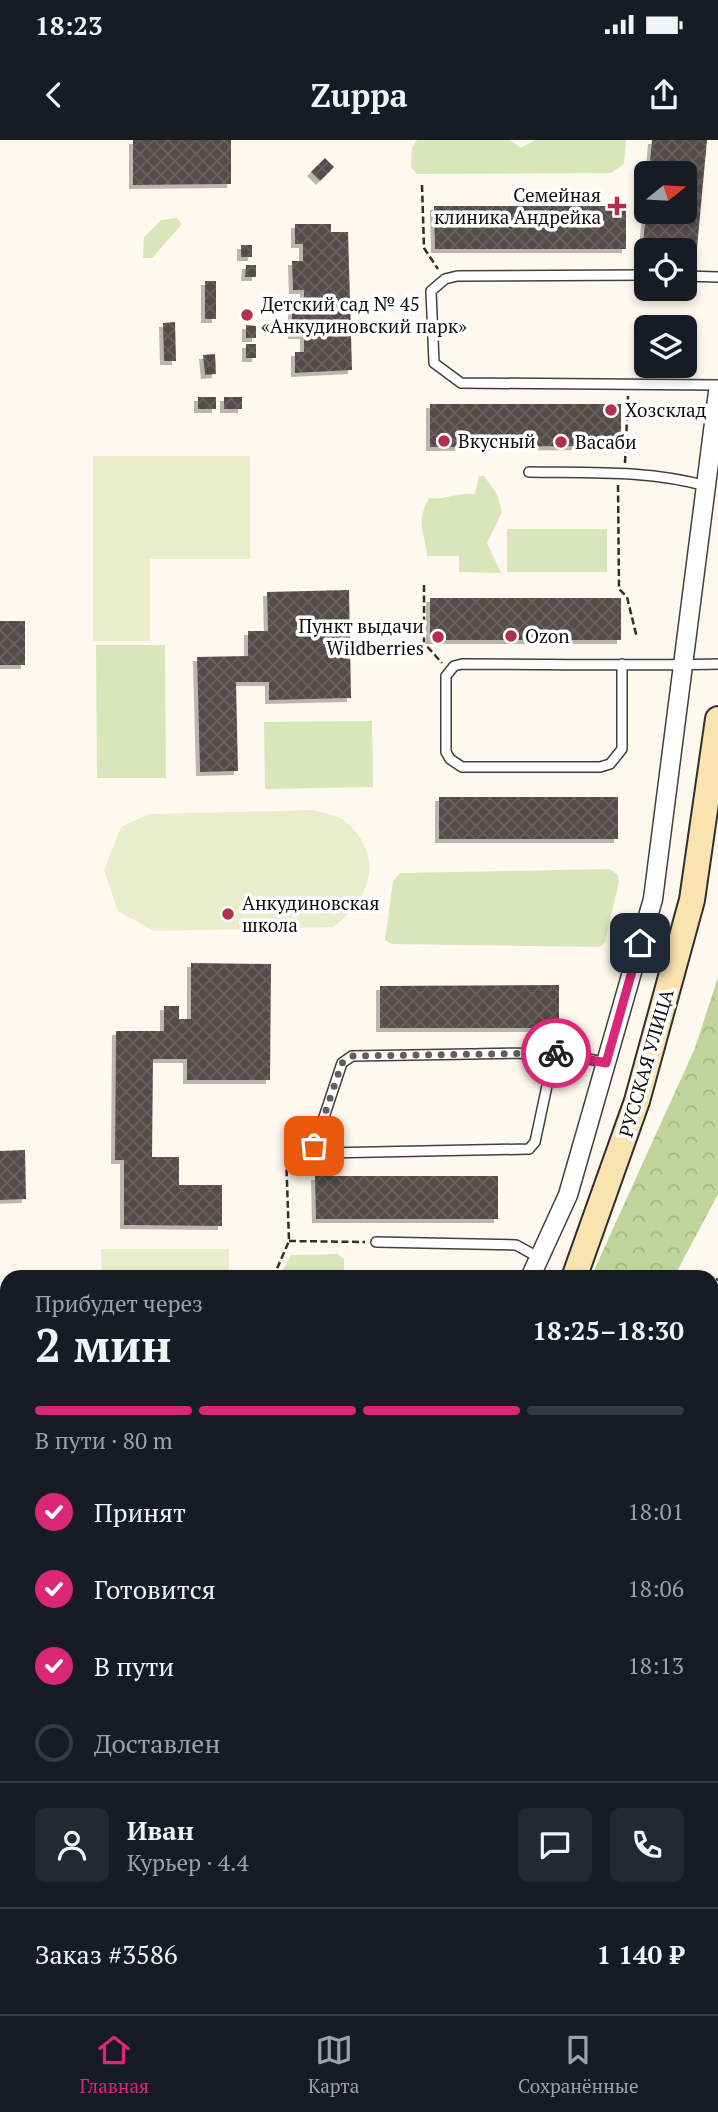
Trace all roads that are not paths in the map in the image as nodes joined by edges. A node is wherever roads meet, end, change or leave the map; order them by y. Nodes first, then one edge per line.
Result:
1 (634, 275) edge
2 (697, 276) edge
3 (718, 277) edge
4 (718, 385) edge
5 (718, 392) edge
6 (529, 472) dead end
7 (706, 486) junction
8 (622, 664) junction
9 (718, 664) edge
10 (684, 665) junction
11 (718, 719) edge
12 (554, 1053) junction
13 (606, 1063) junction
14 (376, 1242) road end
15 (538, 1257) junction
16 (533, 1270) edge
17 (577, 1270) edge

1 - 4 lane
2 - 3 lane
5 - 7 street
6 - 7 lane
7 - 10 street
8 - 8 lane
8 - 10 lane
9 - 10 lane
10 - 13 street
11 - 17 street, РУССКАЯ УЛИЦА
12 - 12 lane
12 - 13 lane
13 - 15 street
14 - 15 lane
15 - 16 street

